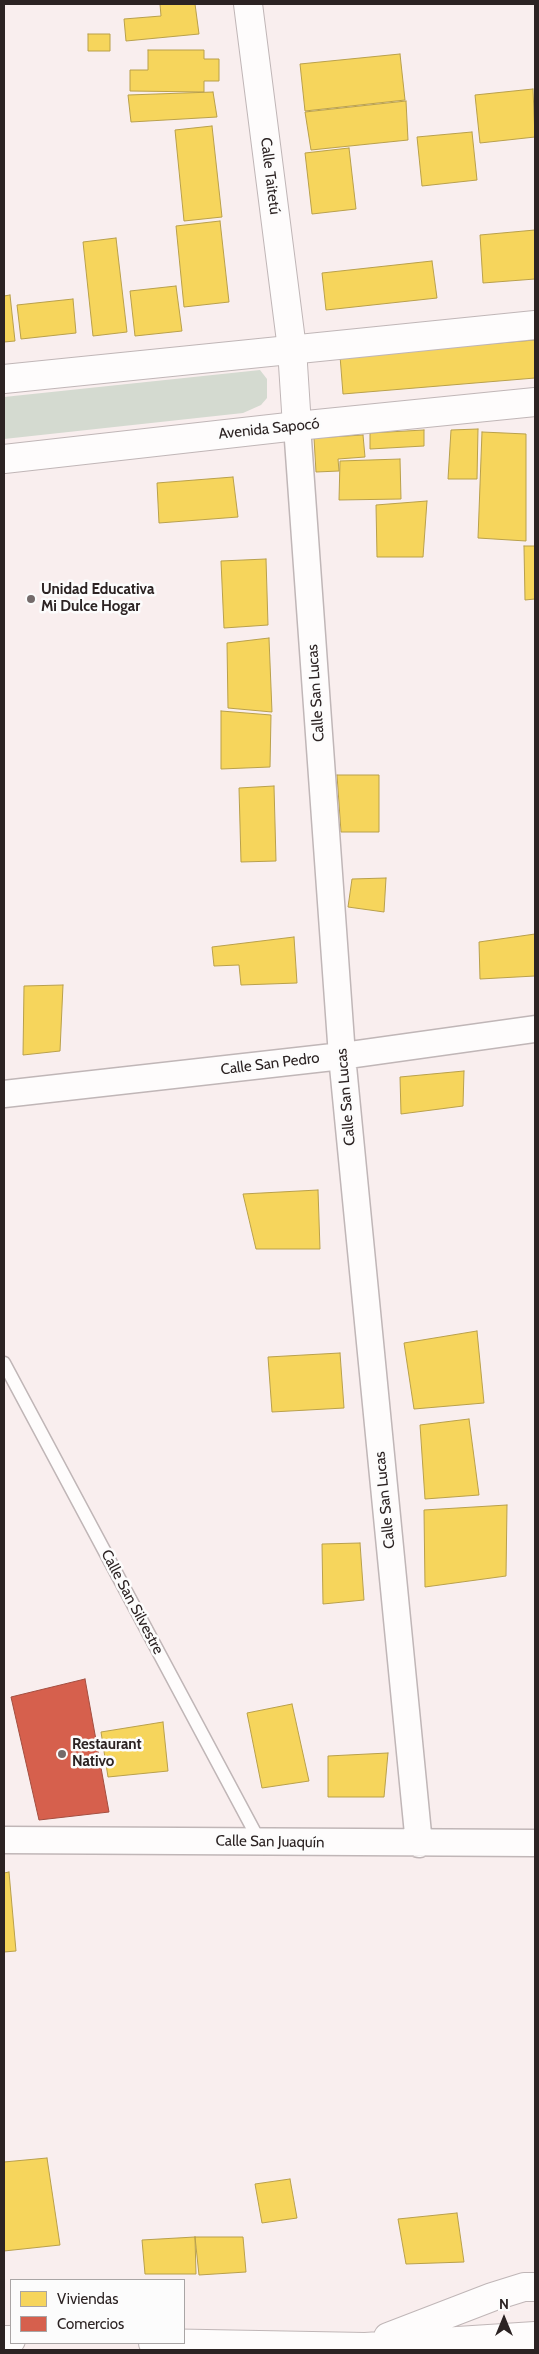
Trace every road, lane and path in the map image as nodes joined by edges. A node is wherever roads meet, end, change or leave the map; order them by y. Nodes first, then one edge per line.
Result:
1 (248, 4) edge
2 (535, 326) edge
3 (292, 349) junction
4 (4, 380) edge
5 (535, 402) edge
6 (297, 426) junction
7 (4, 459) edge
8 (535, 1029) edge
9 (342, 1056) junction
10 (4, 1094) edge
11 (4, 1363) edge
12 (4, 1840) edge
13 (260, 1842) junction
14 (535, 1843) edge
15 (419, 1844) junction
16 (535, 2287) edge
17 (535, 2336) edge
18 (185, 2344) edge
19 (360, 2348) edge

1 - 3 main road, Calle Taitetú
2 - 3 main road
3 - 4 main road
3 - 6 main road, Calle San Lucas
5 - 6 main road, Avenida Sapocó
6 - 7 main road, Avenida Sapocó
6 - 9 street, Calle San Lucas
8 - 9 street, Calle San Pedro
9 - 10 street, Calle San Pedro
9 - 15 street, Calle San Lucas
11 - 13 lane, Calle San Silvestre
12 - 13 street, Calle San Juaquín
13 - 15 street, Calle San Juaquín
14 - 15 street, Calle San Juaquín
16 - 19 main road
17 - 19 main road
18 - 19 main road

